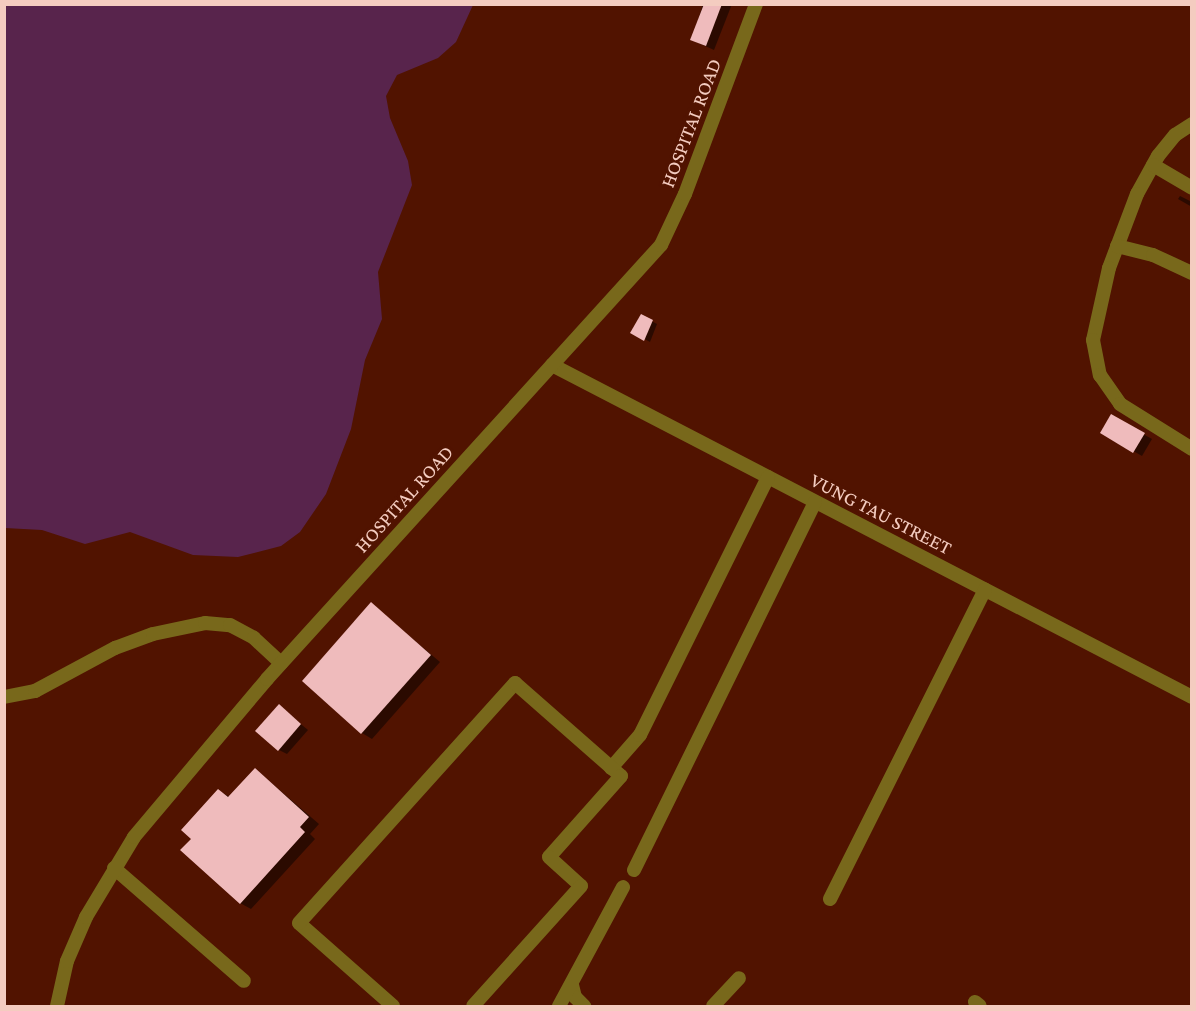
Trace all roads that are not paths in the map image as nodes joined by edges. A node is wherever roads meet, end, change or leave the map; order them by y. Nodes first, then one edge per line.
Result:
1 (756, 4) edge
2 (1191, 124) edge
3 (1153, 165) junction
4 (1191, 188) edge
5 (1117, 246) junction
6 (1191, 273) edge
7 (552, 365) junction
8 (1191, 449) edge
9 (768, 477) junction
10 (815, 502) junction
11 (986, 590) junction
12 (281, 663) junction
13 (4, 697) edge
14 (1191, 697) edge
15 (612, 768) junction
16 (114, 868) junction
17 (634, 870) dead end
18 (623, 887) dead end
19 (830, 899) dead end
20 (739, 978) dead end
21 (244, 981) dead end
22 (572, 985) junction
23 (57, 1006) edge
24 (393, 1006) edge
25 (473, 1006) edge
26 (559, 1006) edge
27 (584, 1006) edge
28 (713, 1006) edge

1 - 7 street, HOSPITAL ROAD
2 - 3 street
3 - 4 street
3 - 5 street
5 - 6 street
5 - 8 street
7 - 9 street, VUNG TAU STREET
7 - 12 street, HOSPITAL ROAD
9 - 10 street, VUNG TAU STREET
9 - 15 street
10 - 11 street, VUNG TAU STREET
10 - 17 street
11 - 14 street, VUNG TAU STREET
11 - 19 street
12 - 13 street
12 - 16 street, HOSPITAL ROAD
15 - 24 street
15 - 25 street
16 - 21 street
16 - 23 street, HOSPITAL ROAD
18 - 22 street
20 - 28 street
22 - 26 street
22 - 27 street

